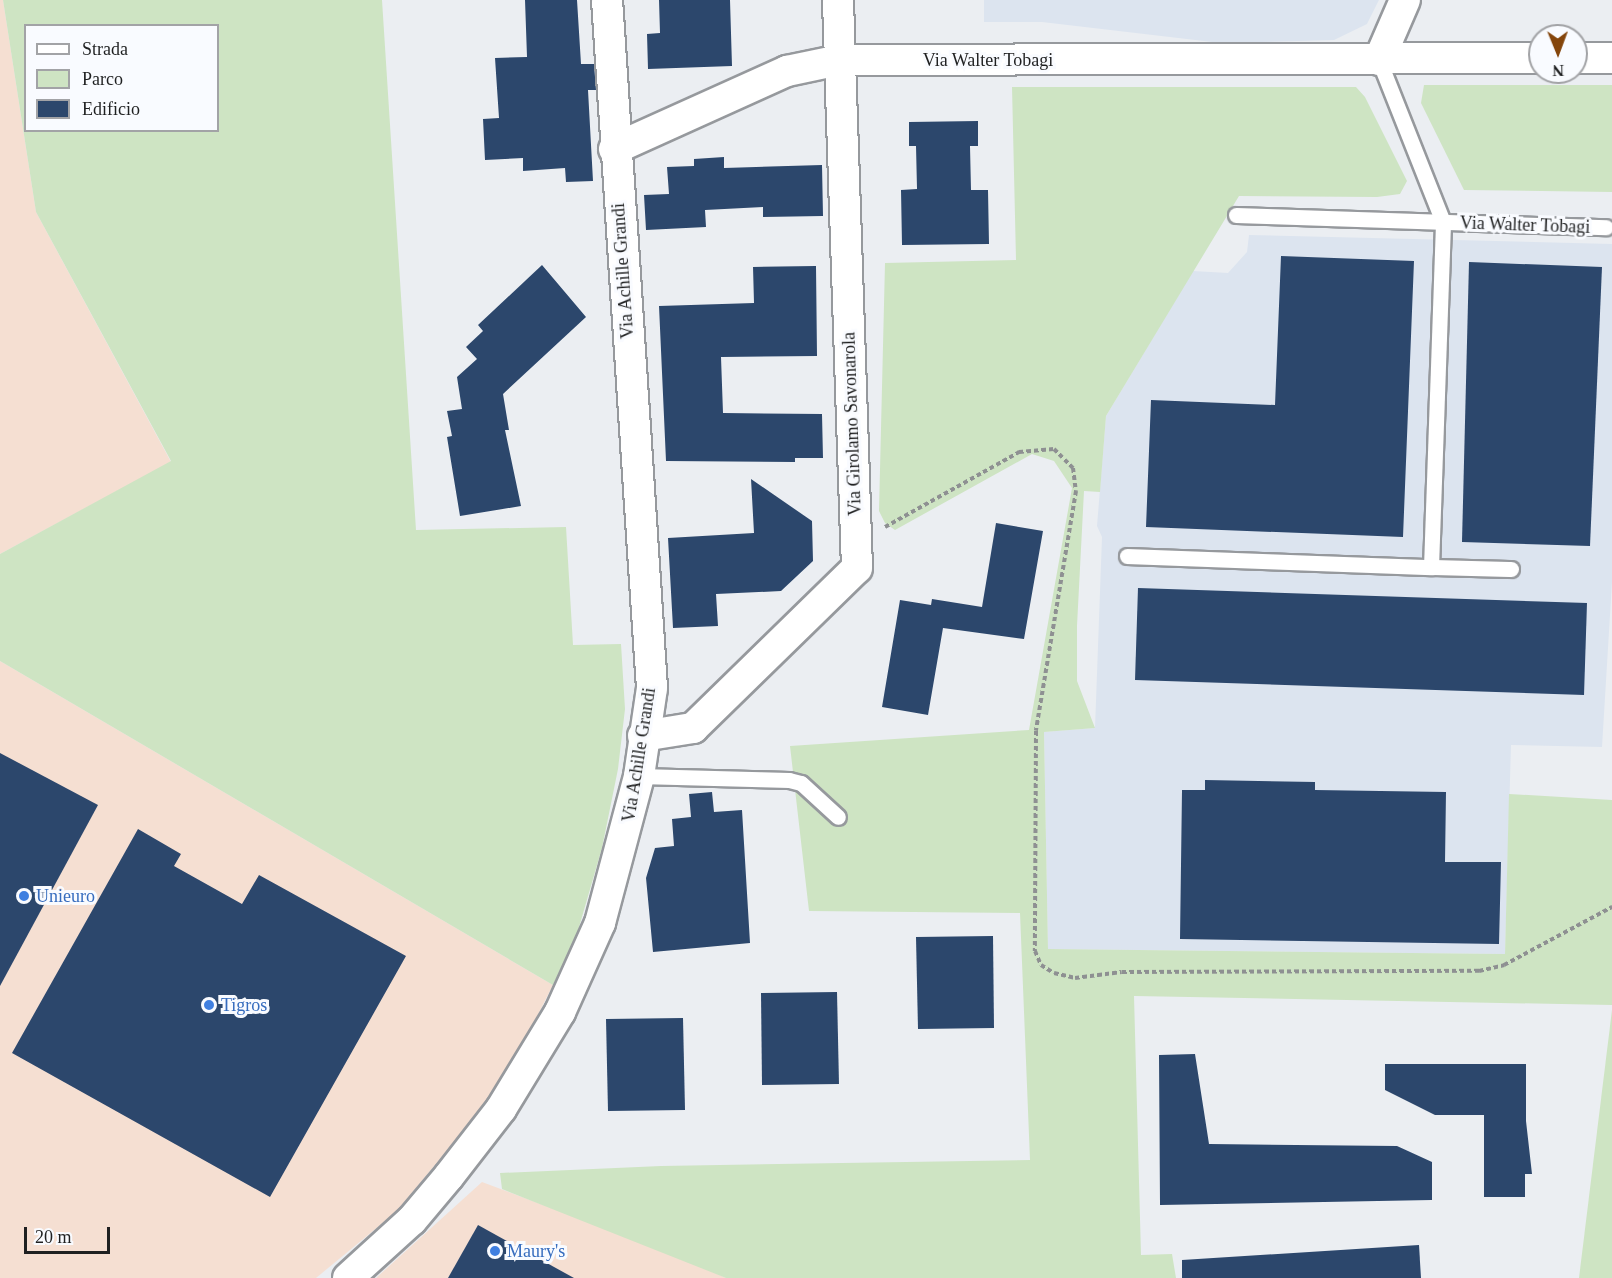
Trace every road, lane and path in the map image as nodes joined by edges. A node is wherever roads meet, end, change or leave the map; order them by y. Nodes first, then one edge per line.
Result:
1 (607, 0) edge
2 (838, 0) edge
3 (1405, 0) edge
4 (1528, 58) edge
5 (1588, 58) edge
6 (1612, 58) edge
7 (839, 60) junction
8 (1379, 60) junction
9 (614, 149) junction
10 (1236, 215) dead end
11 (1443, 222) junction
12 (1606, 227) dead end
13 (856, 543) junction
14 (1127, 556) dead end
15 (1431, 567) junction
16 (1510, 569) dead end
17 (643, 736) junction
18 (639, 776) junction
19 (838, 817) dead end
20 (1612, 907) edge
21 (348, 1278) edge

1 - 9 street, Via Achille Grandi
2 - 7 street, Via Girolamo Savonarola
3 - 8 street
4 - 8 street, Via Walter Tobagi
5 - 6 street
7 - 8 street, Via Walter Tobagi
7 - 9 street, Via Walter Tobagi
7 - 13 street, Via Girolamo Savonarola
8 - 11 lane, Via Walter Tobagi
9 - 17 street, Via Achille Grandi
10 - 11 lane, Via Walter Tobagi
11 - 12 lane, Via Walter Tobagi
11 - 15 lane
13 - 17 street, Via Girolamo Savonarola
13 - 20 path
14 - 15 lane
15 - 16 lane
17 - 18 street, Via Achille Grandi
18 - 19 lane
18 - 21 street, Via Achille Grandi

